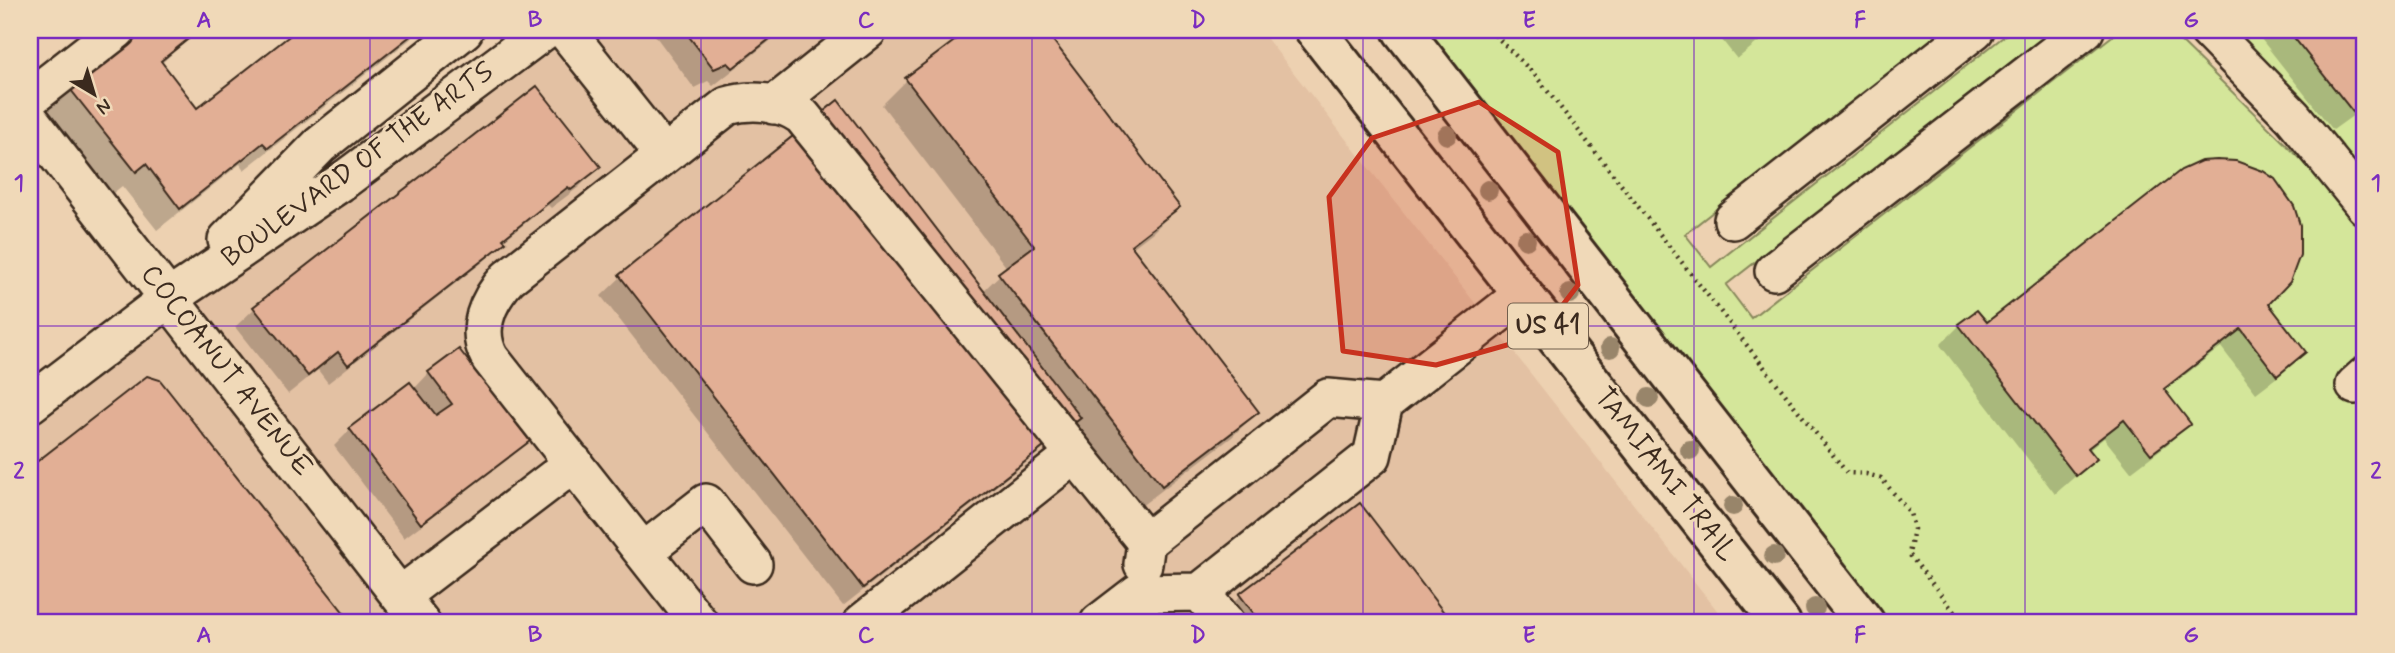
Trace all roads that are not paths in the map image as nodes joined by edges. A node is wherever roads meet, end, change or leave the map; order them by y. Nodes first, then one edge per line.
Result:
1 (117, 30) edge
2 (464, 30) edge
3 (545, 30) edge
4 (565, 30) edge
5 (868, 30) edge
6 (1315, 30) edge
7 (1402, 30) edge
8 (1975, 30) edge
9 (2085, 30) edge
10 (2208, 30) edge
11 (30, 98) edge
12 (774, 105) junction
13 (30, 120) edge
14 (664, 154) junction
15 (2362, 194) edge
16 (1733, 220) dead end
17 (1774, 271) dead end
18 (1523, 294) junction
19 (169, 298) junction
20 (1384, 403) junction
21 (30, 404) edge
22 (1075, 454) junction
23 (574, 463) junction
24 (1146, 542) junction
25 (643, 552) junction
26 (753, 564) dead end
27 (1200, 592) junction
28 (1138, 593) junction
29 (410, 610) edge
30 (699, 623) edge
31 (862, 623) edge
32 (1099, 623) edge
33 (1225, 623) edge
34 (1781, 623) edge
35 (1866, 623) edge

1 - 11 street
2 - 19 street, BOULEVARD OF THE ARTS
3 - 19 street, BOULEVARD OF THE ARTS
4 - 14 street
5 - 12 street
6 - 18 main road, TAMIAMI TRAIL / US 41
7 - 35 main road, US 41
8 - 16 street
9 - 17 street
10 - 15 street
12 - 14 street
12 - 22 street
13 - 19 street, COCOANUT AVENUE
14 - 23 street
18 - 20 street
18 - 34 main road, TAMIAMI TRAIL / US 41
19 - 21 street, BOULEVARD OF THE ARTS
19 - 29 street, COCOANUT AVENUE
20 - 24 street
20 - 27 street
22 - 24 street
22 - 31 street
23 - 25 street
23 - 29 street
24 - 28 street
25 - 26 street
25 - 30 street
27 - 28 street
27 - 33 street
28 - 32 street

